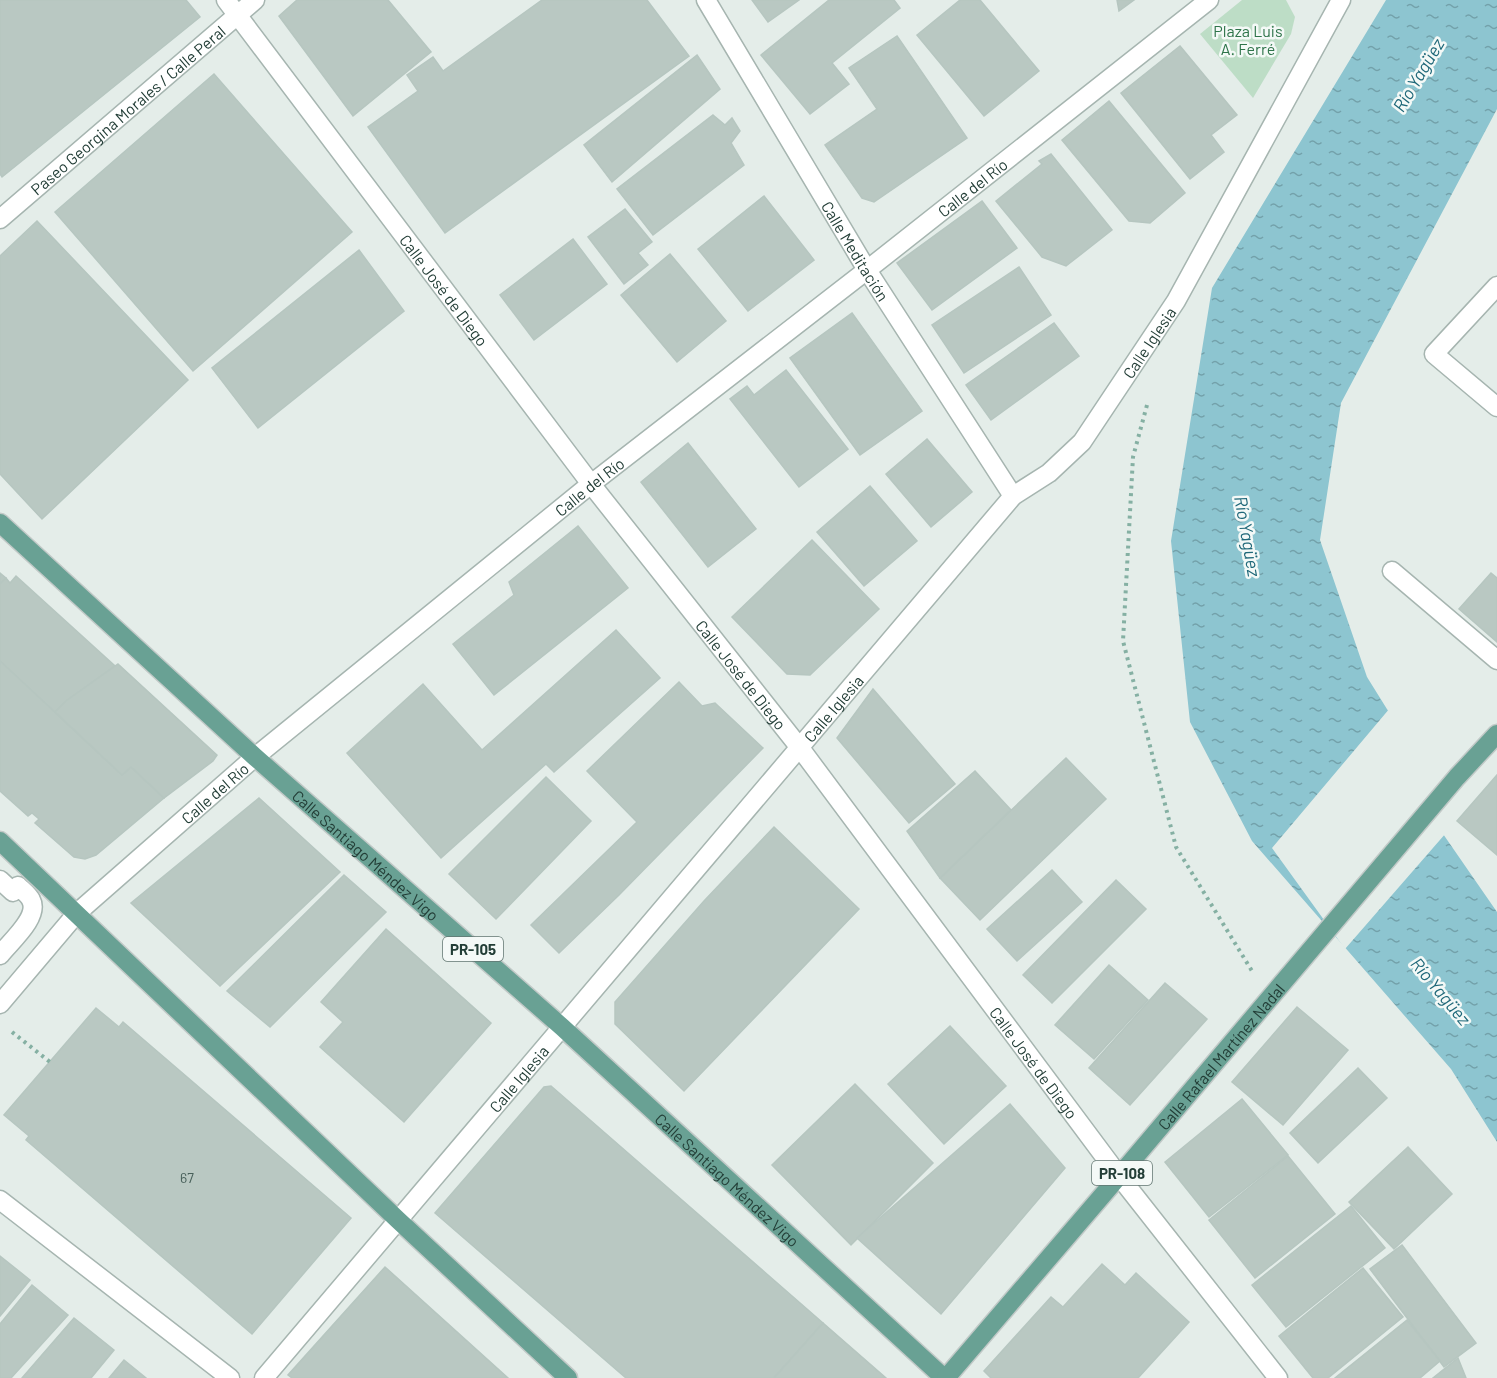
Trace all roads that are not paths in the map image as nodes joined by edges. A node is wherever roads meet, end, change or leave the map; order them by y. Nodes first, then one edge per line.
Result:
1 (226, 0) edge
2 (255, 0) edge
3 (706, 0) edge
4 (1209, 0) edge
5 (1341, 0) edge
6 (237, 15) junction
7 (0, 219) edge
8 (867, 270) junction
9 (1497, 285) edge
10 (1497, 407) edge
11 (591, 484) junction
12 (1014, 496) junction
13 (0, 524) edge
14 (1392, 570) dead end
15 (1497, 660) edge
16 (1497, 734) edge
17 (800, 748) junction
18 (255, 757) junction
19 (0, 841) edge
20 (0, 879) edge
21 (77, 913) junction
22 (0, 955) edge
23 (0, 1004) edge
24 (562, 1027) junction
25 (1119, 1176) junction
26 (0, 1200) edge
27 (398, 1220) junction
28 (230, 1378) edge
29 (264, 1378) edge
30 (568, 1378) edge
31 (945, 1378) edge
32 (1278, 1378) edge

1 - 6 street, Calle José de Diego
2 - 6 street, Paseo Georgina Morales / Calle Peral
3 - 8 street, Calle Meditación
4 - 8 street, Calle del Río
5 - 12 street, Calle Iglesia
6 - 7 street, Paseo Georgina Morales / Calle Peral
6 - 11 street, Calle José de Diego
8 - 11 street, Calle del Río
8 - 12 street, Calle Meditación
9 - 10 street
11 - 17 street, Calle José de Diego
11 - 18 street, Calle del Río
12 - 17 street, Calle Iglesia
13 - 18 main road, Calle Santiago Méndez Vigo / PR-105
14 - 15 street
16 - 25 main road, Calle Rafael Martínez Nadal / PR-108
17 - 24 street, Calle Iglesia
17 - 25 street, Calle José de Diego
18 - 21 street, Calle del Río
18 - 24 main road, Calle Santiago Méndez Vigo / PR-105
19 - 21 main road
20 - 22 street
21 - 23 street, Calle del Río
21 - 27 main road
24 - 27 street, Calle Iglesia
24 - 31 main road, Calle Santiago Méndez Vigo / PR-105
25 - 31 main road, Calle Rafael Martínez Nadal / PR-108
25 - 32 street, Calle José de Diego
26 - 28 street
27 - 29 street, Calle Iglesia
27 - 30 main road

